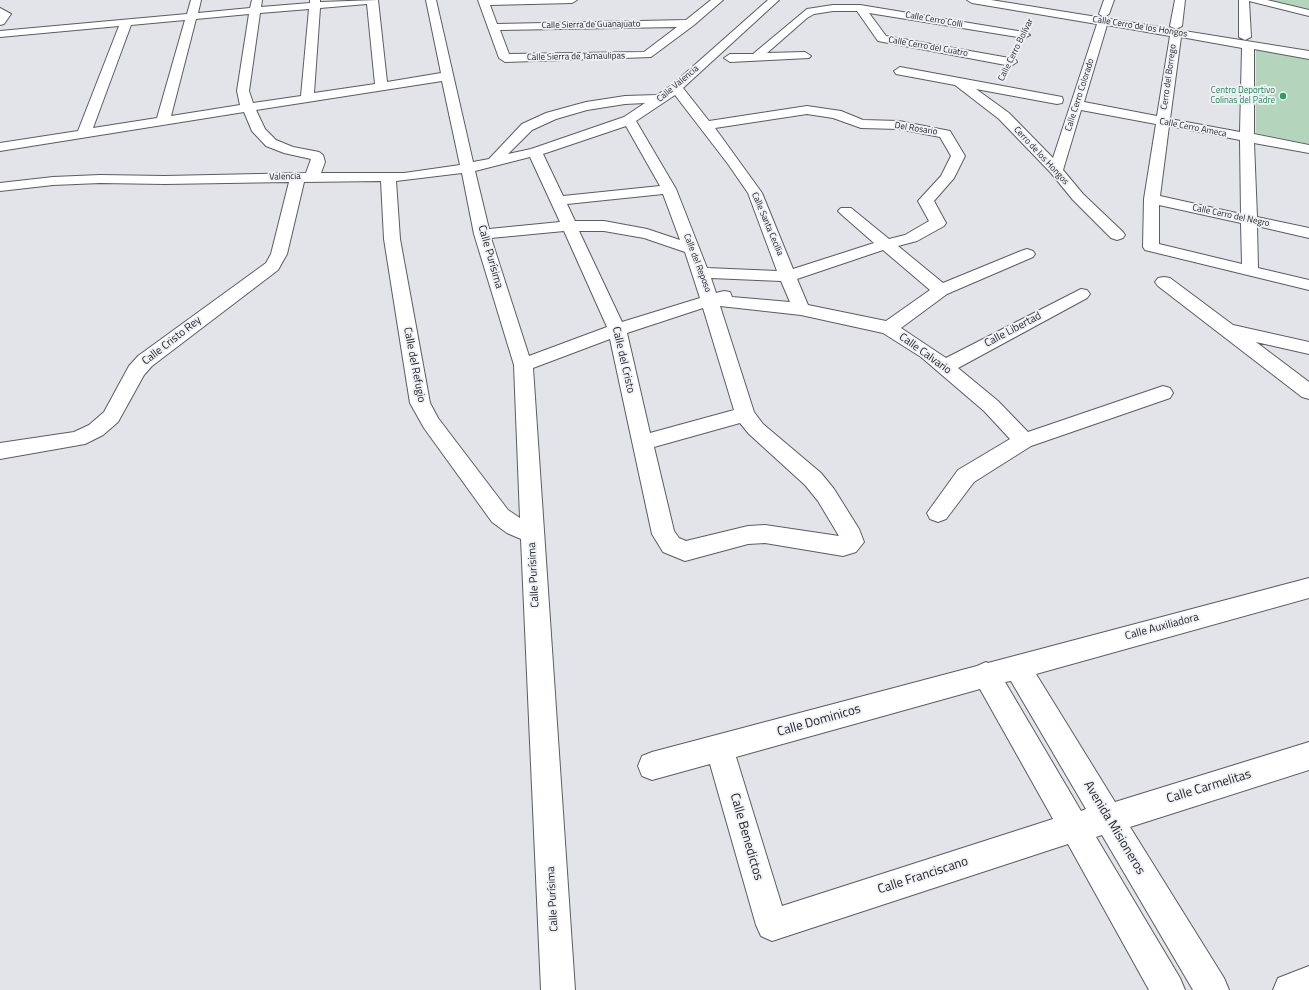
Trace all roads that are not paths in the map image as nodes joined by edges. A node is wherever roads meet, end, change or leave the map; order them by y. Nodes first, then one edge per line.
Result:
1 (196, 0) edge
2 (373, 0) edge
3 (431, 0) edge
4 (572, 0) edge
5 (718, 0) edge
6 (774, 0) edge
7 (972, 0) edge
8 (1108, 0) edge
9 (1180, 0) edge
10 (1244, 0) edge
11 (1254, 0) edge
12 (483, 1) edge
13 (315, 3) edge
14 (1035, 4) edge
15 (256, 6) edge
16 (860, 8) junction
17 (0, 11) edge
18 (1309, 13) edge
19 (192, 17) junction
20 (1104, 17) junction
21 (0, 22) edge
22 (126, 23) junction
23 (690, 23) junction
24 (493, 27) junction
25 (1176, 30) junction
26 (0, 34) edge
27 (1024, 36) junction
28 (1246, 41) junction
29 (1309, 55) edge
30 (805, 56) dead end
31 (756, 57) junction
32 (730, 58) dead end
33 (1011, 62) junction
34 (900, 71) dead end
35 (448, 76) junction
36 (960, 83) junction
37 (382, 86) junction
38 (676, 88) junction
39 (996, 90) junction
40 (307, 97) junction
41 (661, 99) junction
42 (1057, 100) dead end
43 (1077, 105) junction
44 (247, 106) junction
45 (163, 120) junction
46 (629, 120) junction
47 (1163, 122) junction
48 (704, 126) junction
49 (84, 133) junction
50 (1247, 138) junction
51 (566, 143) joint
52 (0, 147) edge
53 (1309, 149) edge
54 (535, 152) junction
55 (494, 162) junction
56 (468, 168) junction
57 (1056, 170) junction
58 (305, 177) junction
59 (388, 178) junction
60 (0, 187) edge
61 (669, 189) junction
62 (1152, 199) junction
63 (557, 201) junction
64 (846, 211) dead end
65 (1249, 220) junction
66 (569, 226) junction
67 (1309, 233) edge
68 (482, 234) junction
69 (1117, 235) dead end
70 (885, 244) junction
71 (690, 248) junction
72 (1027, 254) dead end
73 (1250, 271) junction
74 (701, 272) junction
75 (789, 276) junction
76 (1164, 282) dead end
77 (1309, 285) edge
78 (941, 290) junction
79 (1081, 294) dead end
80 (711, 300) junction
81 (801, 309) junction
82 (889, 328) junction
83 (1224, 329) junction
84 (617, 330) junction
85 (1309, 348) edge
86 (523, 366) junction
87 (944, 367) junction
88 (1309, 392) edge
89 (1163, 394) dead end
90 (746, 414) junction
91 (1024, 441) junction
92 (642, 443) junction
93 (0, 451) edge
94 (938, 513) dead end
95 (532, 533) junction
96 (1309, 588) edge
97 (1016, 666) junction
98 (986, 674) junction
99 (720, 749) junction
100 (1309, 756) edge
101 (652, 766) dead end
102 (1109, 819) junction
103 (1075, 828) junction
104 (772, 925) joint
105 (1309, 983) edge
106 (558, 990) edge
107 (1168, 990) edge
108 (1212, 990) edge
109 (1290, 990) edge

1 - 19 street
2 - 13 street
2 - 37 street
3 - 35 street, Calle Purísima
4 - 12 street
5 - 23 street
6 - 38 street, Calle Valencia
7 - 14 street, Calle Cerro de los Hongos
8 - 20 street, Calle Cerro Colorado
9 - 25 street, Cerro del Borrego
10 - 28 street
11 - 18 street
12 - 24 street
13 - 15 street
13 - 40 street
14 - 20 street, Calle Cerro de los Hongos
14 - 27 street, Calle Cerro Bolívar
15 - 19 street
15 - 44 street
16 - 27 street, Calle Cerro Colli
16 - 31 street, Calle Cerro Colli
16 - 33 street, Calle Cerro del Cuatro
17 - 21 street
19 - 22 street
19 - 45 street
20 - 25 street, Calle Cerro de los Hongos
20 - 43 street, Calle Cerro Colorado
22 - 26 street
22 - 49 street
23 - 24 street, Calle Sierra de Guanajuato
23 - 24 street, Calle Sierra de Tamaulipas
25 - 28 street, Calle Cerro de los Hongos
25 - 47 street, Cerro del Borrego
27 - 33 street, Calle Cerro Bolívar
28 - 29 street, Calle Cerro de los Hongos
28 - 50 street
30 - 31 street
31 - 32 street
33 - 39 street, Calle Cerro Bolívar
34 - 36 street
35 - 37 street
35 - 56 street, Calle Purísima
36 - 39 street
36 - 57 street, Cerro de los Hongos
37 - 40 street
38 - 41 street, Calle Valencia
38 - 48 street, Calle Santa Cecilia
39 - 42 street
40 - 44 street
41 - 46 street, Calle Valencia
41 - 55 street
43 - 47 street, Calle Cerro Ameca
43 - 57 street, Calle Cerro Colorado
44 - 45 street
44 - 58 street, Calle Cristo Rey
45 - 49 street
46 - 51 street, Calle Valencia
46 - 61 street, Calle del Reposo
47 - 50 street, Calle Cerro Ameca
47 - 62 street, Cerro del Borrego
48 - 70 street, Del Rosario
48 - 75 street, Calle Santa Cecilia
49 - 52 street
50 - 53 street, Calle Cerro Ameca
50 - 65 street
51 - 54 street, Valencia
54 - 55 street, Valencia
54 - 63 street, Calle del Cristo
55 - 56 street, Valencia
56 - 59 street, Valencia
56 - 68 street, Calle Purísima
57 - 69 street, Cerro de los Hongos
58 - 59 street, Valencia
58 - 60 street, Valencia
58 - 93 street, Calle Cristo Rey
59 - 95 street, Calle del Refugio
61 - 63 street
61 - 71 street, Calle del Reposo
62 - 65 street, Calle Cerro del Negro
62 - 73 street, Cerro del Borrego
63 - 66 street, Calle del Cristo
64 - 70 street
65 - 67 street, Calle Cerro del Negro
65 - 73 street
66 - 68 street
66 - 71 street
66 - 84 street, Calle del Cristo
68 - 86 street, Calle Purísima
70 - 75 street, Del Rosario
70 - 78 street
71 - 74 street, Calle del Reposo
72 - 78 street
73 - 77 street
74 - 75 street, Del Rosario
74 - 80 street, Calle del Reposo
75 - 80 street
75 - 81 street, Calle Santa Cecilia
76 - 83 street
78 - 82 street
79 - 87 street, Calle Libertad
80 - 81 street, Calle Calvario
80 - 84 street
80 - 90 street, Calle del Reposo
81 - 82 street, Calle Calvario
82 - 87 street, Calle Calvario
83 - 85 street
83 - 88 street
84 - 86 street
84 - 92 street, Calle del Cristo
86 - 95 street, Calle Purísima
87 - 91 street, Calle Calvario
89 - 91 street
90 - 92 street
90 - 92 street, Calle del Cristo
91 - 94 street
95 - 106 street, Calle Purísima
96 - 97 street, Calle Auxiliadora
97 - 98 street, Calle Auxiliadora
97 - 102 street, Avenida Misioneros
98 - 99 street, Calle Dominicos
98 - 103 street
99 - 101 street, Calle Dominicos
99 - 104 street, Calle Benedictos
100 - 102 street, Calle Carmelitas
102 - 103 street, Calle Carmelitas
102 - 108 street, Avenida Misioneros
103 - 104 street, Calle Franciscano
103 - 107 street
105 - 109 street

